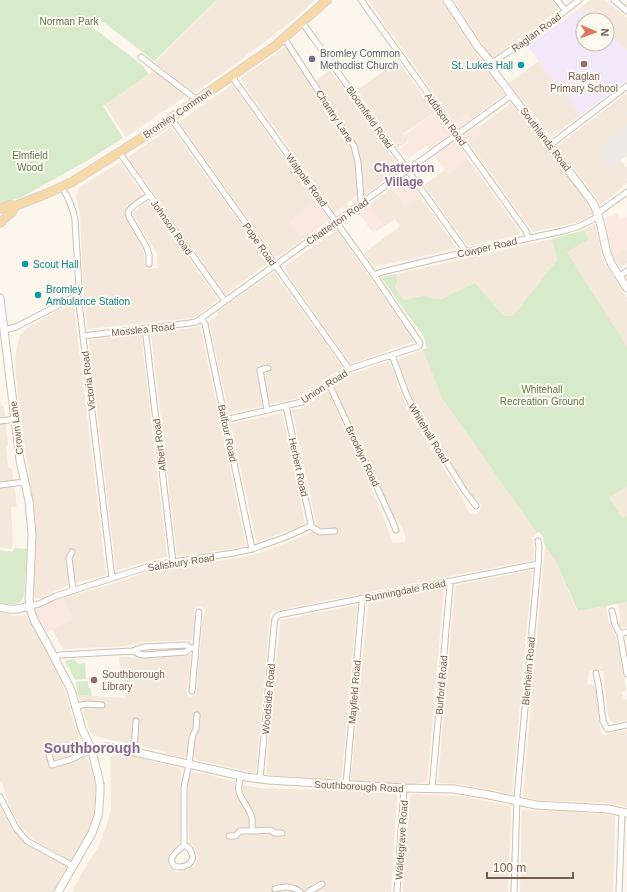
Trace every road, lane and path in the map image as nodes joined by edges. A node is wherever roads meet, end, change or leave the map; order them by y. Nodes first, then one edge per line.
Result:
1 (327, 0) edge
2 (361, 0) edge
3 (447, 0) edge
4 (557, 0) edge
5 (579, 0) edge
6 (616, 1) edge
7 (565, 10) junction
8 (627, 11) edge
9 (302, 22) junction
10 (284, 38) junction
11 (141, 57) dead end
12 (492, 63) junction
13 (233, 75) junction
14 (627, 86) edge
15 (512, 95) junction
16 (197, 100) junction
17 (170, 118) junction
18 (457, 135) junction
19 (550, 144) junction
20 (119, 152) junction
21 (408, 171) junction
22 (62, 187) junction
23 (627, 192) edge
24 (150, 195) junction
25 (362, 203) junction
26 (15, 206) junction
27 (0, 209) edge
28 (599, 214) junction
29 (336, 221) junction
30 (0, 223) edge
31 (528, 238) junction
32 (465, 252) junction
33 (149, 264) dead end
34 (275, 265) junction
35 (627, 271) edge
36 (374, 275) junction
37 (620, 276) junction
38 (627, 288) edge
39 (0, 298) edge
40 (77, 298) junction
41 (225, 301) junction
42 (201, 318) junction
43 (3, 327) edge
44 (145, 328) junction
45 (83, 336) junction
46 (420, 344) joint
47 (392, 355) junction
48 (268, 368) dead end
49 (349, 369) junction
50 (329, 384) junction
51 (286, 406) junction
52 (268, 410) junction
53 (15, 419) junction
54 (225, 420) junction
55 (0, 421) edge
56 (25, 482) junction
57 (0, 485) edge
58 (476, 506) dead end
59 (310, 526) junction
60 (396, 530) dead end
61 (335, 531) dead end
62 (538, 541) dead end
63 (252, 549) junction
64 (72, 552) dead end
65 (173, 562) junction
66 (538, 564) junction
67 (112, 578) junction
68 (449, 581) junction
69 (73, 590) junction
70 (361, 598) junction
71 (30, 606) junction
72 (0, 607) edge
73 (612, 610) dead end
74 (199, 612) dead end
75 (275, 619) joint
76 (627, 632) edge
77 (620, 634) junction
78 (193, 648) junction
79 (55, 657) junction
80 (596, 673) dead end
81 (627, 674) edge
82 (192, 691) dead end
83 (102, 705) dead end
84 (76, 706) junction
85 (197, 715) dead end
86 (136, 721) dead end
87 (627, 725) edge
88 (92, 750) junction
89 (48, 751) dead end
90 (134, 751) junction
91 (189, 764) junction
92 (241, 775) junction
93 (260, 779) junction
94 (346, 785) junction
95 (404, 788) junction
96 (432, 789) junction
97 (0, 797) edge
98 (517, 801) junction
99 (624, 812) edge
100 (252, 831) junction
101 (282, 834) dead end
102 (229, 836) dead end
103 (184, 845) junction
104 (73, 866) junction
105 (322, 884) dead end
106 (278, 889) edge
107 (317, 890) edge
108 (58, 892) edge
109 (300, 892) edge
110 (308, 892) edge
111 (397, 892) edge
112 (514, 892) edge
113 (619, 892) edge

1 - 9 main road, Bromley Common
2 - 18 street, Addison Road
3 - 12 street, Southlands Road
4 - 7 street
5 - 7 street, Raglan Road
6 - 8 street
7 - 12 street, Raglan Road
9 - 10 main road, Bromley Common
9 - 21 street, Bloomfield Road
10 - 13 main road, Bromley Common
10 - 25 street, Chantry Lane
11 - 16 street
12 - 15 street, Southlands Road
13 - 16 main road, Bromley Common
13 - 29 street, Walpole Road
14 - 19 street
15 - 18 street, Chatterton Road
15 - 19 street, Southlands Road
16 - 17 main road, Bromley Common
17 - 20 main road, Bromley Common
17 - 34 street, Pope Road
18 - 21 street, Chatterton Road
18 - 31 street, Addison Road
19 - 28 street, Southlands Road
20 - 22 main road, Bromley Common
20 - 24 street, Johnson Road
21 - 25 street, Chatterton Road
21 - 32 street, Bloomfield Road
22 - 26 main road, Bromley Common
22 - 40 street, Victoria Road
23 - 28 street, Cowper Road
24 - 33 street
24 - 41 street, Johnson Road
25 - 29 street, Chatterton Road
26 - 27 main road, Bromley Common
26 - 30 main road, Bromley Common
28 - 31 street, Cowper Road
28 - 37 street, Southlands Road
29 - 34 street, Chatterton Road
29 - 36 street, Walpole Road
31 - 32 street, Cowper Road
32 - 36 street, Cowper Road
34 - 41 street, Chatterton Road
34 - 49 street, Pope Road
35 - 37 street
36 - 46 street, Walpole Road
37 - 38 street, Southlands Road
39 - 43 street, Crown Lane
40 - 43 street
40 - 45 street, Victoria Road
41 - 42 street, Chatterton Road
42 - 44 street, Mosslea Road
42 - 54 street, Balfour Road
43 - 53 street, Crown Lane
44 - 45 street, Mosslea Road
44 - 65 street, Albert Road
45 - 67 street, Victoria Road
46 - 47 street, Union Road
47 - 49 street, Union Road
47 - 58 street, Whitehall Road
48 - 52 street
49 - 50 street, Union Road
50 - 51 street, Union Road
50 - 60 street, Brooklyn Road
51 - 52 street, Union Road
51 - 59 street, Herbert Road
52 - 54 street, Union Road
53 - 55 street
53 - 56 street, Crown Lane
54 - 63 street, Balfour Road
56 - 57 street
56 - 71 street, Crown Lane
59 - 61 street
59 - 63 street, Salisbury Road
62 - 66 street, Blenheim Road
63 - 65 street, Salisbury Road
64 - 69 street
65 - 67 street, Salisbury Road
66 - 68 street, Sunningdale Road
66 - 98 street, Blenheim Road
67 - 69 street, Salisbury Road
68 - 70 street, Sunningdale Road
68 - 96 street, Burford Road
69 - 71 street, Salisbury Road
70 - 75 street, Sunningdale Road
70 - 94 street, Mayfield Road
71 - 72 street
71 - 79 street, Crown Lane
73 - 77 street
74 - 78 street
75 - 93 street, Woodside Road
76 - 77 street
77 - 81 street
78 - 79 street
78 - 82 street
79 - 84 street, Crown Lane
80 - 87 street
83 - 84 street
84 - 88 street, Crown Lane
85 - 91 street
86 - 90 street
88 - 89 street
88 - 90 street, Southborough Road
88 - 104 street, Crown Lane
90 - 91 street, Southborough Road
91 - 92 street, Southborough Road
91 - 103 street
92 - 93 street, Southborough Road
92 - 100 street
93 - 94 street, Southborough Road
94 - 95 street, Southborough Road
95 - 96 street, Southborough Road
95 - 111 street, Waldegrave Road
96 - 98 street, Southborough Road
97 - 104 street
98 - 99 street, Southborough Road
98 - 112 street, Blenheim Road
99 - 113 street
100 - 101 street
100 - 102 street
103 - 103 street
104 - 108 street, Crown Lane
105 - 107 street
106 - 109 street
107 - 110 street

